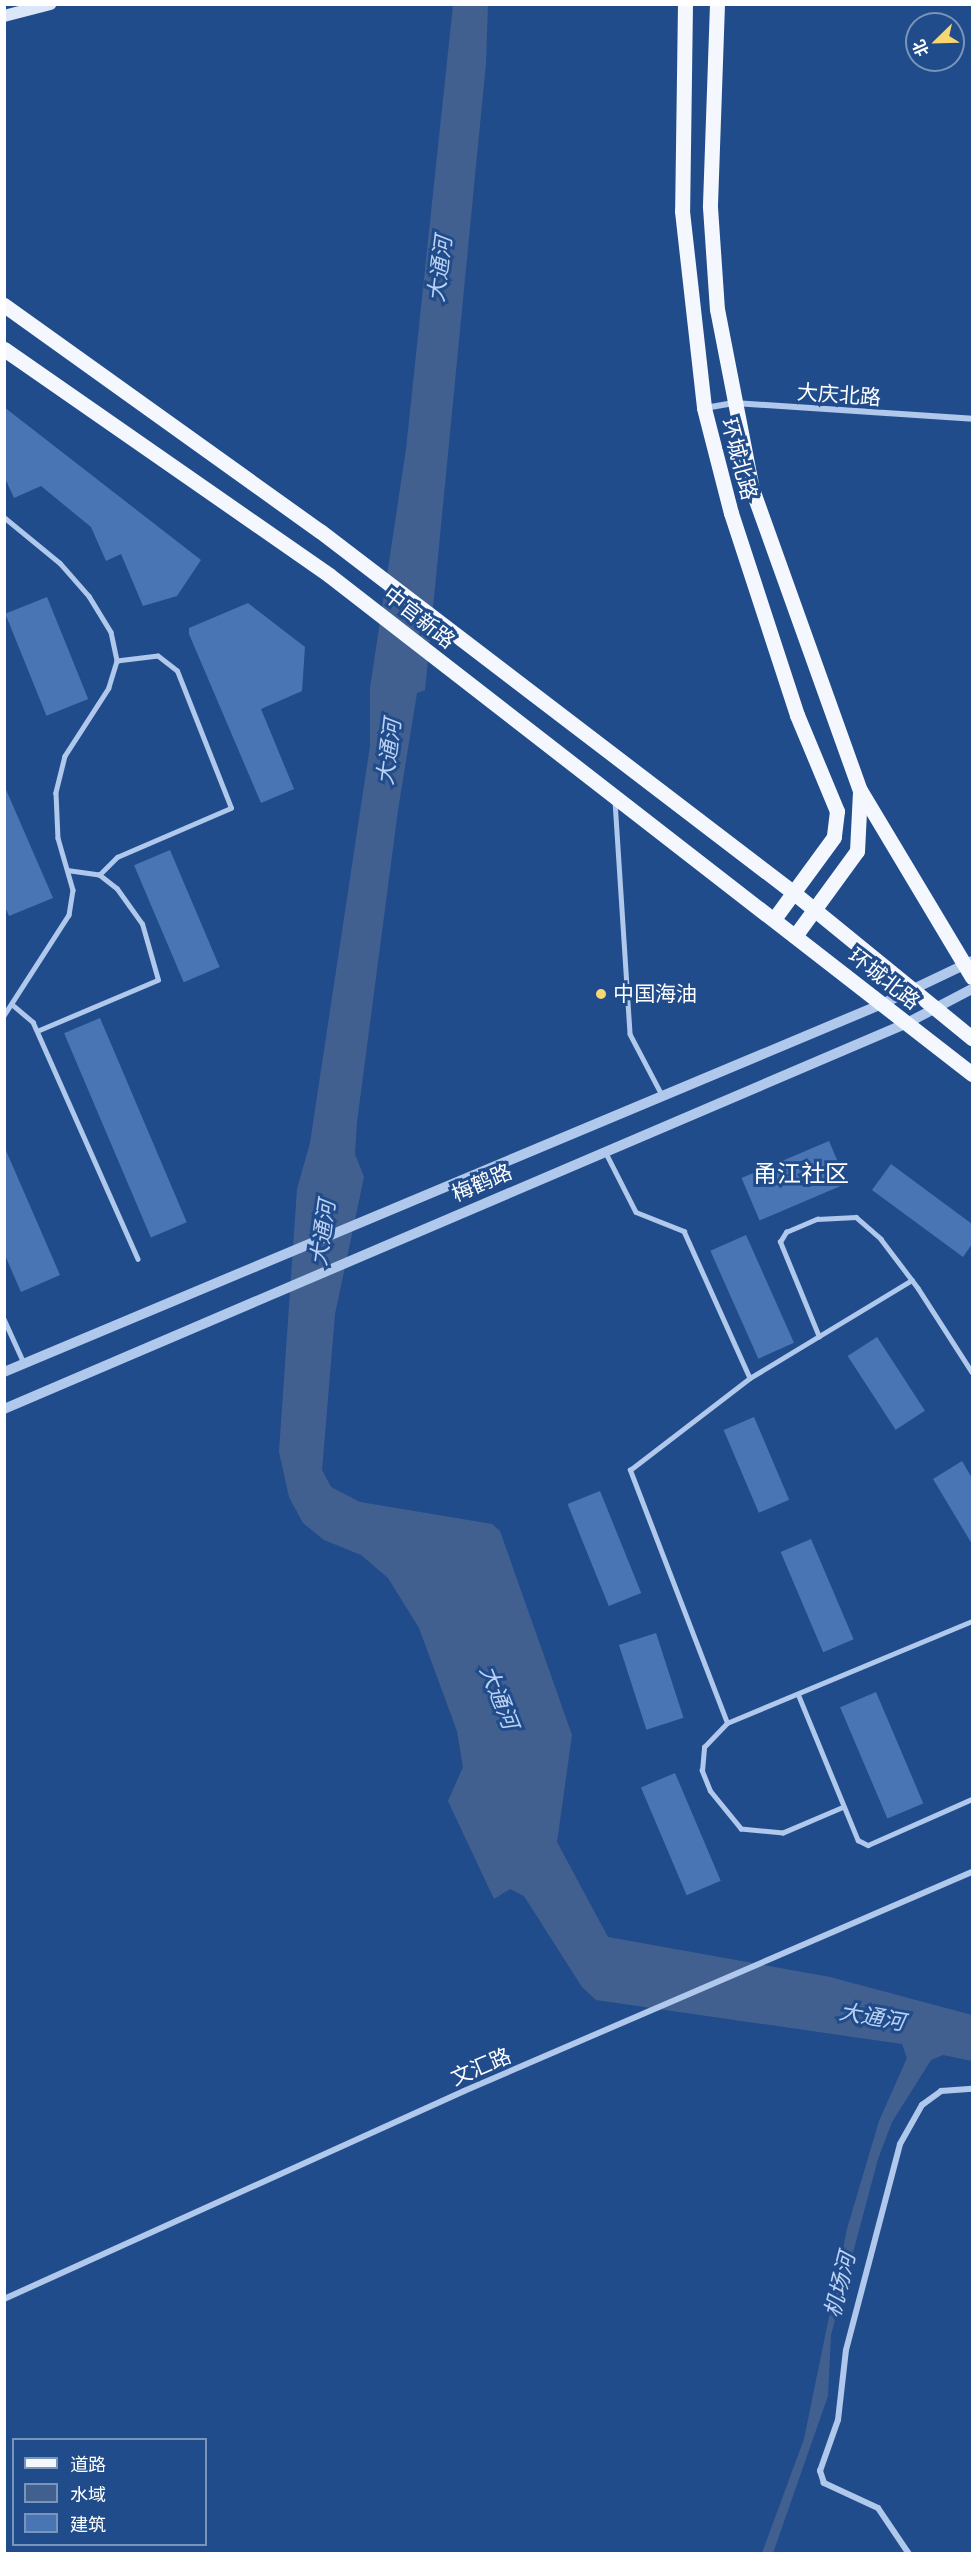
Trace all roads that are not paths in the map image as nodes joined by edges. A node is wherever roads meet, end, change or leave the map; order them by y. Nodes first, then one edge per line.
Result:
1 (50, 4) edge
2 (685, 4) edge
3 (717, 4) edge
4 (4, 16) edge
5 (4, 305) edge
6 (4, 350) edge
7 (734, 404) junction
8 (704, 408) junction
9 (972, 419) edge
10 (4, 517) edge
11 (117, 661) junction
12 (860, 790) junction
13 (615, 796) junction
14 (69, 871) junction
15 (99, 875) junction
16 (794, 893) junction
17 (813, 911) junction
18 (774, 919) junction
19 (795, 936) junction
20 (970, 968) edge
21 (972, 989) edge
22 (913, 990) junction
23 (882, 1004) junction
24 (14, 1006) junction
25 (935, 1008) junction
26 (4, 1016) edge
27 (906, 1023) junction
28 (37, 1031) junction
29 (972, 1038) edge
30 (972, 1074) edge
31 (662, 1095) junction
32 (605, 1151) junction
33 (138, 1259) dead end
34 (912, 1280) junction
35 (4, 1319) edge
36 (819, 1337) junction
37 (24, 1363) junction
38 (4, 1372) edge
39 (972, 1372) edge
40 (750, 1378) junction
41 (4, 1409) edge
42 (972, 1621) edge
43 (799, 1696) junction
44 (727, 1723) junction
45 (972, 1799) edge
46 (844, 1807) junction
47 (972, 1872) edge
48 (972, 2089) edge
49 (4, 2299) edge
50 (909, 2553) edge

1 - 4 main road
2 - 8 main road, 环城北路
3 - 7 main road, 环城北路
5 - 16 main road, 中官新路
6 - 13 main road, 中官新路
7 - 8 street, 大庆北路
7 - 9 street, 大庆北路
7 - 12 main road, 环城北路
8 - 16 main road, 环城北路
10 - 11 lane
11 - 14 lane
11 - 15 lane
12 - 17 main road, 环城北路
12 - 20 main road, 环城北路
13 - 18 main road, 中官新路
13 - 31 lane
14 - 15 lane
14 - 24 lane
15 - 28 lane
16 - 17 main road, 环城北路
16 - 18 main road, 环城北路
17 - 19 main road, 环城北路
17 - 22 main road, 环城北路
18 - 19 main road, 中官新路
19 - 23 main road, 环城北路
20 - 22 street, 梅鹤路
21 - 25 street, 梅鹤路
22 - 23 street, 梅鹤路
22 - 25 main road, 环城北路
23 - 27 main road, 环城北路
23 - 31 street, 梅鹤路
24 - 26 lane
24 - 28 lane
25 - 27 street, 梅鹤路
25 - 29 main road, 环城北路
27 - 30 main road, 环城北路
27 - 32 street, 梅鹤路
28 - 33 lane
31 - 37 street, 梅鹤路
32 - 40 lane
32 - 41 street, 梅鹤路
34 - 36 lane
34 - 36 lane
34 - 39 lane
35 - 37 lane
36 - 40 lane
37 - 38 street, 梅鹤路
40 - 44 lane
42 - 43 lane
43 - 44 lane
43 - 46 lane
44 - 46 lane
45 - 46 lane
47 - 49 street, 文汇路
48 - 50 street

